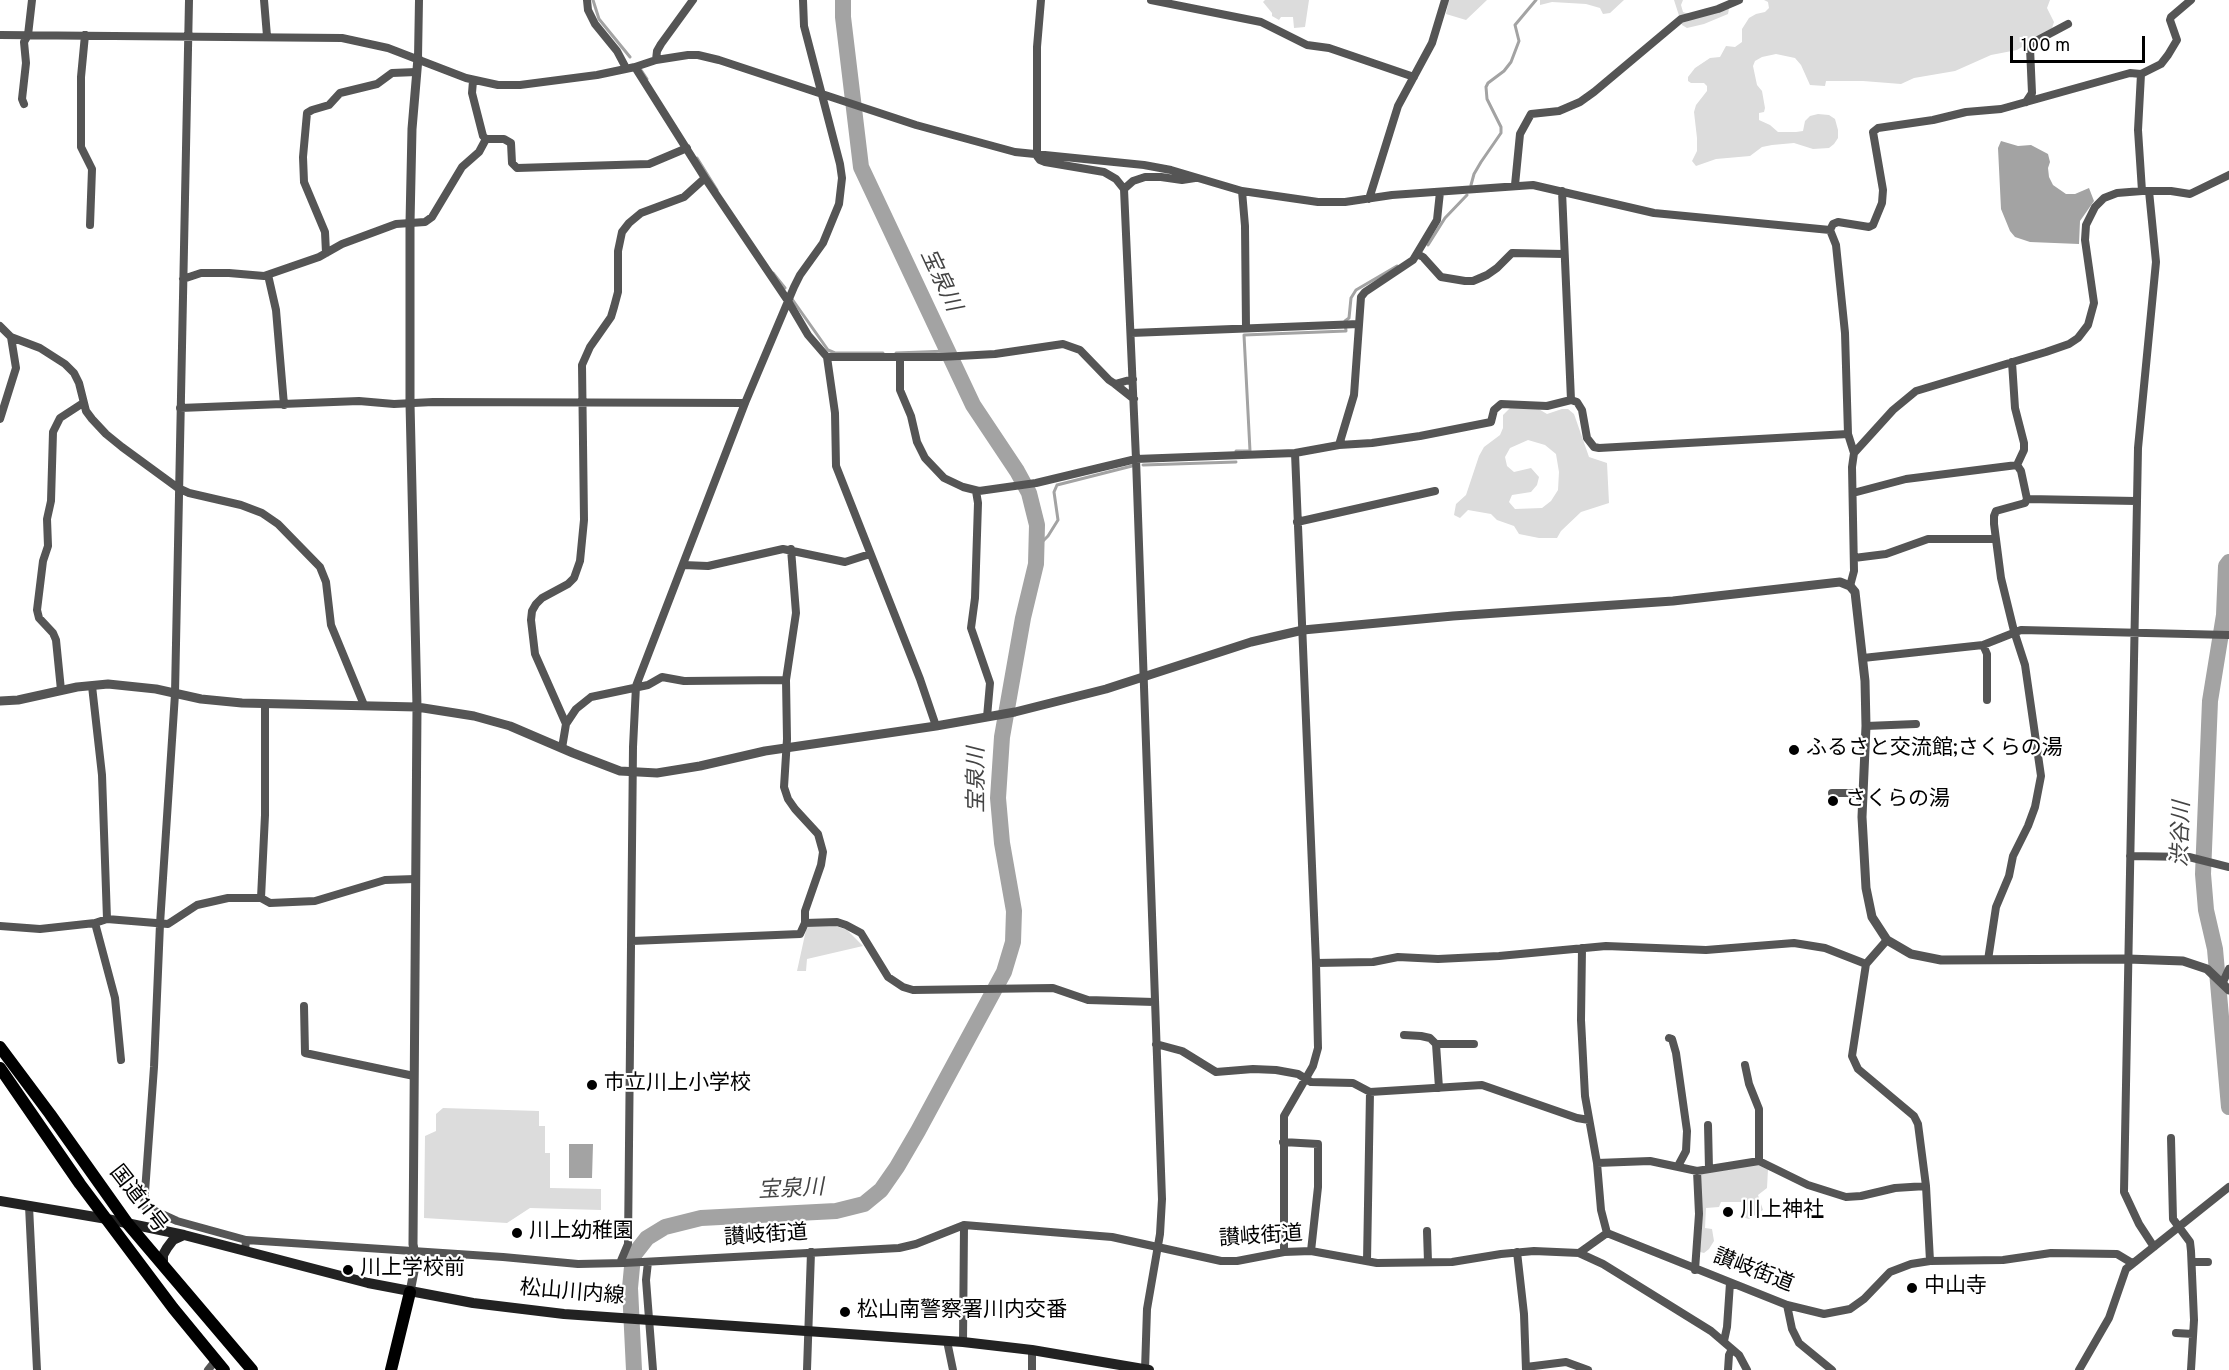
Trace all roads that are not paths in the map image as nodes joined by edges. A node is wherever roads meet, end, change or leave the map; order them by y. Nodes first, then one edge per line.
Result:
1 (32, 0) edge
2 (189, 0) edge
3 (264, 0) edge
4 (418, 0) edge
5 (587, 0) edge
6 (693, 0) edge
7 (803, 0) edge
8 (1041, 0) edge
9 (1151, 0) edge
10 (1445, 0) edge
11 (1739, 0) edge
12 (2191, 0) edge
13 (2068, 24) dead end
14 (0, 35) edge
15 (85, 35) junction
16 (28, 36) junction
17 (189, 36) junction
18 (267, 36) junction
19 (418, 58) junction
20 (656, 60) junction
21 (631, 68) junction
22 (416, 72) junction
23 (2140, 74) junction
24 (1413, 77) junction
25 (473, 81) junction
26 (823, 93) junction
27 (2026, 102) junction
28 (24, 104) dead end
29 (486, 139) junction
30 (687, 148) junction
31 (1037, 156) junction
32 (2229, 175) edge
33 (1197, 177) junction
34 (705, 178) junction
35 (1515, 184) junction
36 (1125, 189) junction
37 (1242, 191) junction
38 (1562, 191) junction
39 (2146, 191) junction
40 (1440, 192) junction
41 (1370, 199) junction
42 (410, 223) junction
43 (90, 225) dead end
44 (1830, 230) junction
45 (326, 253) junction
46 (1417, 254) junction
47 (1564, 254) junction
48 (268, 274) junction
49 (183, 279) junction
50 (788, 301) junction
51 (1359, 324) junction
52 (0, 326) edge
53 (1246, 328) junction
54 (1131, 333) junction
55 (11, 337) junction
56 (827, 357) junction
57 (900, 358) junction
58 (2012, 362) junction
59 (1133, 379) junction
60 (1115, 384) junction
61 (1134, 399) junction
62 (1571, 400) junction
63 (584, 402) junction
64 (84, 403) junction
65 (410, 403) junction
66 (745, 403) junction
67 (284, 405) junction
68 (180, 408) junction
69 (0, 419) edge
70 (1848, 434) junction
71 (1339, 445) junction
72 (1295, 453) junction
73 (1854, 453) junction
74 (1136, 459) junction
75 (2017, 465) junction
76 (178, 488) junction
77 (976, 490) junction
78 (1435, 491) dead end
79 (1853, 493) junction
80 (2027, 499) junction
81 (2136, 501) junction
82 (1297, 522) junction
83 (1996, 539) junction
84 (791, 549) junction
85 (870, 554) junction
86 (1854, 558) junction
87 (682, 565) junction
88 (1850, 586) junction
89 (1303, 630) junction
90 (2014, 632) junction
91 (2134, 632) junction
92 (2229, 635) edge
93 (1983, 645) junction
94 (1863, 658) junction
95 (1143, 678) junction
96 (786, 680) junction
97 (92, 686) junction
98 (636, 686) junction
99 (61, 690) junction
100 (175, 694) junction
101 (1987, 700) dead end
102 (0, 701) edge
103 (265, 704) junction
104 (364, 705) junction
105 (417, 707) junction
106 (991, 716) junction
107 (566, 724) junction
108 (1916, 724) dead end
109 (936, 726) junction
110 (1866, 726) junction
111 (786, 747) junction
112 (562, 748) junction
113 (633, 773) junction
114 (1832, 793) dead end
115 (1863, 793) junction
116 (2130, 856) junction
117 (2229, 867) edge
118 (416, 879) junction
119 (261, 898) junction
120 (107, 919) junction
121 (805, 922) junction
122 (95, 923) junction
123 (159, 924) junction
124 (0, 927) edge
125 (1887, 940) junction
126 (632, 941) junction
127 (1582, 948) junction
128 (2128, 959) junction
129 (1988, 960) junction
130 (1316, 963) junction
131 (1866, 964) junction
132 (2229, 969) edge
133 (2226, 986) edge
134 (1154, 1002) junction
135 (304, 1006) dead end
136 (1404, 1035) dead end
137 (1669, 1038) dead end
138 (1156, 1044) junction
139 (1436, 1044) junction
140 (1474, 1044) dead end
141 (0, 1047) edge
142 (121, 1060) dead end
143 (1745, 1065) dead end
144 (0, 1068) edge
145 (414, 1076) junction
146 (1306, 1078) junction
147 (1439, 1088) junction
148 (1370, 1092) junction
149 (1589, 1120) junction
150 (1708, 1125) dead end
151 (2171, 1138) dead end
152 (1283, 1142) junction
153 (1759, 1161) junction
154 (1597, 1162) junction
155 (1678, 1166) junction
156 (1709, 1168) junction
157 (1697, 1171) junction
158 (1926, 1186) junction
159 (2229, 1187) edge
160 (0, 1201) edge
161 (29, 1206) junction
162 (107, 1219) junction
163 (128, 1224) junction
164 (964, 1225) junction
165 (2179, 1227) junction
166 (1427, 1231) dead end
167 (1607, 1233) junction
168 (184, 1235) junction
169 (246, 1245) junction
170 (1157, 1247) junction
171 (2154, 1247) junction
172 (414, 1251) junction
173 (1311, 1251) junction
174 (811, 1252) junction
175 (1284, 1252) junction
176 (1517, 1252) junction
177 (1579, 1253) junction
178 (1367, 1261) junction
179 (1930, 1261) junction
180 (647, 1262) junction
181 (1428, 1262) junction
182 (2192, 1262) junction
183 (2208, 1262) dead end
184 (622, 1263) junction
185 (2132, 1263) junction
186 (163, 1264) junction
187 (1695, 1270) junction
188 (1730, 1283) junction
189 (410, 1292) junction
190 (1788, 1305) junction
191 (647, 1320) junction
192 (809, 1330) junction
193 (2176, 1333) dead end
194 (2193, 1334) junction
195 (947, 1341) junction
196 (1724, 1341) junction
197 (963, 1342) junction
198 (1732, 1348) junction
199 (1032, 1350) junction
200 (212, 1365) edge
201 (1526, 1368) edge
202 (37, 1370) edge
203 (224, 1370) edge
204 (252, 1370) edge
205 (391, 1370) edge
206 (653, 1370) edge
207 (807, 1370) edge
208 (953, 1370) edge
209 (1032, 1370) edge
210 (1146, 1370) edge
211 (1588, 1370) edge
212 (1728, 1370) edge
213 (1747, 1370) edge
214 (1832, 1370) edge
215 (2079, 1370) edge
216 (2191, 1370) edge

1 - 16 street
2 - 17 street
3 - 18 street
4 - 19 street
5 - 21 street
6 - 20 street
7 - 26 street
8 - 31 street
9 - 24 street
10 - 24 street
11 - 35 street
12 - 23 street
13 - 27 street
14 - 16 street
15 - 16 street
15 - 17 street
15 - 43 street
16 - 28 street
17 - 18 street
17 - 49 street
18 - 19 street
19 - 22 street
19 - 25 street
20 - 21 street
20 - 26 street
21 - 25 street
21 - 30 street
22 - 42 street
22 - 45 street
23 - 27 street
23 - 39 street
24 - 41 street
25 - 29 street
26 - 31 street
26 - 50 street
27 - 44 street
29 - 30 street
29 - 42 street
30 - 34 street
31 - 33 street
31 - 36 street
32 - 39 street
33 - 36 street
33 - 37 street
34 - 50 street
34 - 63 street
35 - 38 street
35 - 40 street
36 - 54 street
37 - 41 street
37 - 53 street
38 - 44 street
38 - 47 street
39 - 58 street
39 - 81 street
40 - 41 street
40 - 46 street
42 - 45 street
42 - 65 street
44 - 70 street
45 - 48 street
46 - 47 street
46 - 51 street
47 - 62 street
48 - 49 street
48 - 67 street
49 - 68 street
50 - 56 street
50 - 66 street
51 - 53 street
51 - 71 street
52 - 55 street
53 - 54 street
54 - 59 street
55 - 64 street
55 - 69 street
56 - 57 street
56 - 85 street
57 - 60 street
57 - 77 street
58 - 73 street
58 - 75 street
59 - 60 street
59 - 61 street
60 - 61 street
61 - 74 street
62 - 70 street
62 - 71 street
63 - 65 street
63 - 66 street
63 - 107 street
64 - 76 street
64 - 99 street
65 - 67 street
65 - 105 street
66 - 87 street
67 - 68 street
68 - 76 street
70 - 73 street
71 - 72 street
72 - 74 street
72 - 82 street
73 - 79 street
74 - 77 street
74 - 95 street
75 - 79 street
75 - 80 street
76 - 100 street
76 - 104 street
77 - 106 street
78 - 82 street
79 - 86 street
80 - 81 street
80 - 83 street
81 - 91 street
82 - 89 street
83 - 86 street
83 - 90 street
84 - 85 street
84 - 87 street
84 - 96 street
85 - 109 street
86 - 88 street
87 - 98 street
88 - 89 street
88 - 94 street
89 - 95 street
89 - 130 street
90 - 91 street
90 - 93 street
90 - 129 street
91 - 92 street
91 - 116 street
93 - 94 street
93 - 101 street
94 - 110 street
95 - 106 street
95 - 134 street
96 - 98 street
96 - 111 street
97 - 99 street
97 - 100 street
97 - 120 street
98 - 107 street
98 - 113 street
99 - 102 street
100 - 103 street
100 - 123 street
103 - 104 street
103 - 119 street
104 - 105 street
105 - 112 street
105 - 118 street
106 - 109 street
107 - 112 street
108 - 110 street
109 - 111 street
110 - 115 street
111 - 113 street
111 - 121 street
112 - 113 street
113 - 126 street
114 - 115 street
115 - 125 street
116 - 117 street
116 - 128 street
118 - 119 street
118 - 145 street
119 - 123 street
120 - 122 street
120 - 123 street
121 - 126 street
121 - 134 street
122 - 124 street
122 - 142 street
123 - 169 street, 讃岐街道
125 - 129 street
125 - 131 street
126 - 184 street
127 - 130 street
127 - 131 street
127 - 149 street
128 - 129 street
128 - 133 street
128 - 171 street
130 - 146 street
131 - 158 street
132 - 133 street
134 - 138 street
135 - 145 street
136 - 139 street
137 - 155 street
138 - 146 street
138 - 170 street
139 - 140 street
139 - 147 street
141 - 163 main road, 国道11号
143 - 153 street
144 - 162 main road, 国道11号
145 - 172 street
146 - 148 street
146 - 152 street
147 - 148 street
147 - 149 street
148 - 178 street
149 - 154 street
150 - 156 street
151 - 165 street
152 - 173 street
152 - 175 street
153 - 156 street
153 - 158 street
154 - 155 street
154 - 167 street
155 - 157 street
156 - 157 street
157 - 187 street
158 - 179 street
159 - 165 street
160 - 161 main road, 松山川内線
161 - 162 main road, 松山川内線
161 - 202 street
162 - 163 main road, 松山川内線
162 - 200 main road, 国道11号
163 - 168 main road, 松山川内線
163 - 186 main road, 国道11号
164 - 170 street, 讃岐街道
164 - 174 street, 讃岐街道
164 - 197 street
165 - 171 street
165 - 182 street
166 - 181 street
167 - 177 street
167 - 187 street, 讃岐街道
168 - 169 main road, 松山川内線
168 - 186 main road
169 - 172 street, 讃岐街道
169 - 189 main road, 松山川内線
170 - 175 street, 讃岐街道
170 - 210 street
171 - 185 street
172 - 184 street, 讃岐街道
172 - 189 street
173 - 175 street, 讃岐街道
173 - 178 street, 讃岐街道
174 - 180 street, 讃岐街道
174 - 192 street
176 - 177 street, 讃岐街道
176 - 181 street, 讃岐街道
176 - 201 street
177 - 196 street
178 - 181 street, 讃岐街道
179 - 185 street, 讃岐街道
179 - 190 street, 讃岐街道
180 - 184 street, 讃岐街道
180 - 191 street
182 - 183 street
182 - 194 street
185 - 215 street
186 - 204 main road, 国道11号
187 - 188 street, 讃岐街道
188 - 190 street, 讃岐街道
188 - 196 street
189 - 191 main road, 松山川内線
189 - 205 main road
190 - 214 street
191 - 192 main road, 松山川内線
191 - 206 street
192 - 195 main road, 松山川内線
192 - 207 street
193 - 194 street
194 - 216 street
195 - 197 main road, 松山川内線
195 - 208 street
196 - 198 street
197 - 199 main road, 松山川内線
198 - 212 street
198 - 213 street
199 - 209 street
199 - 210 main road, 松山川内線
200 - 203 main road, 国道11号
201 - 211 street

